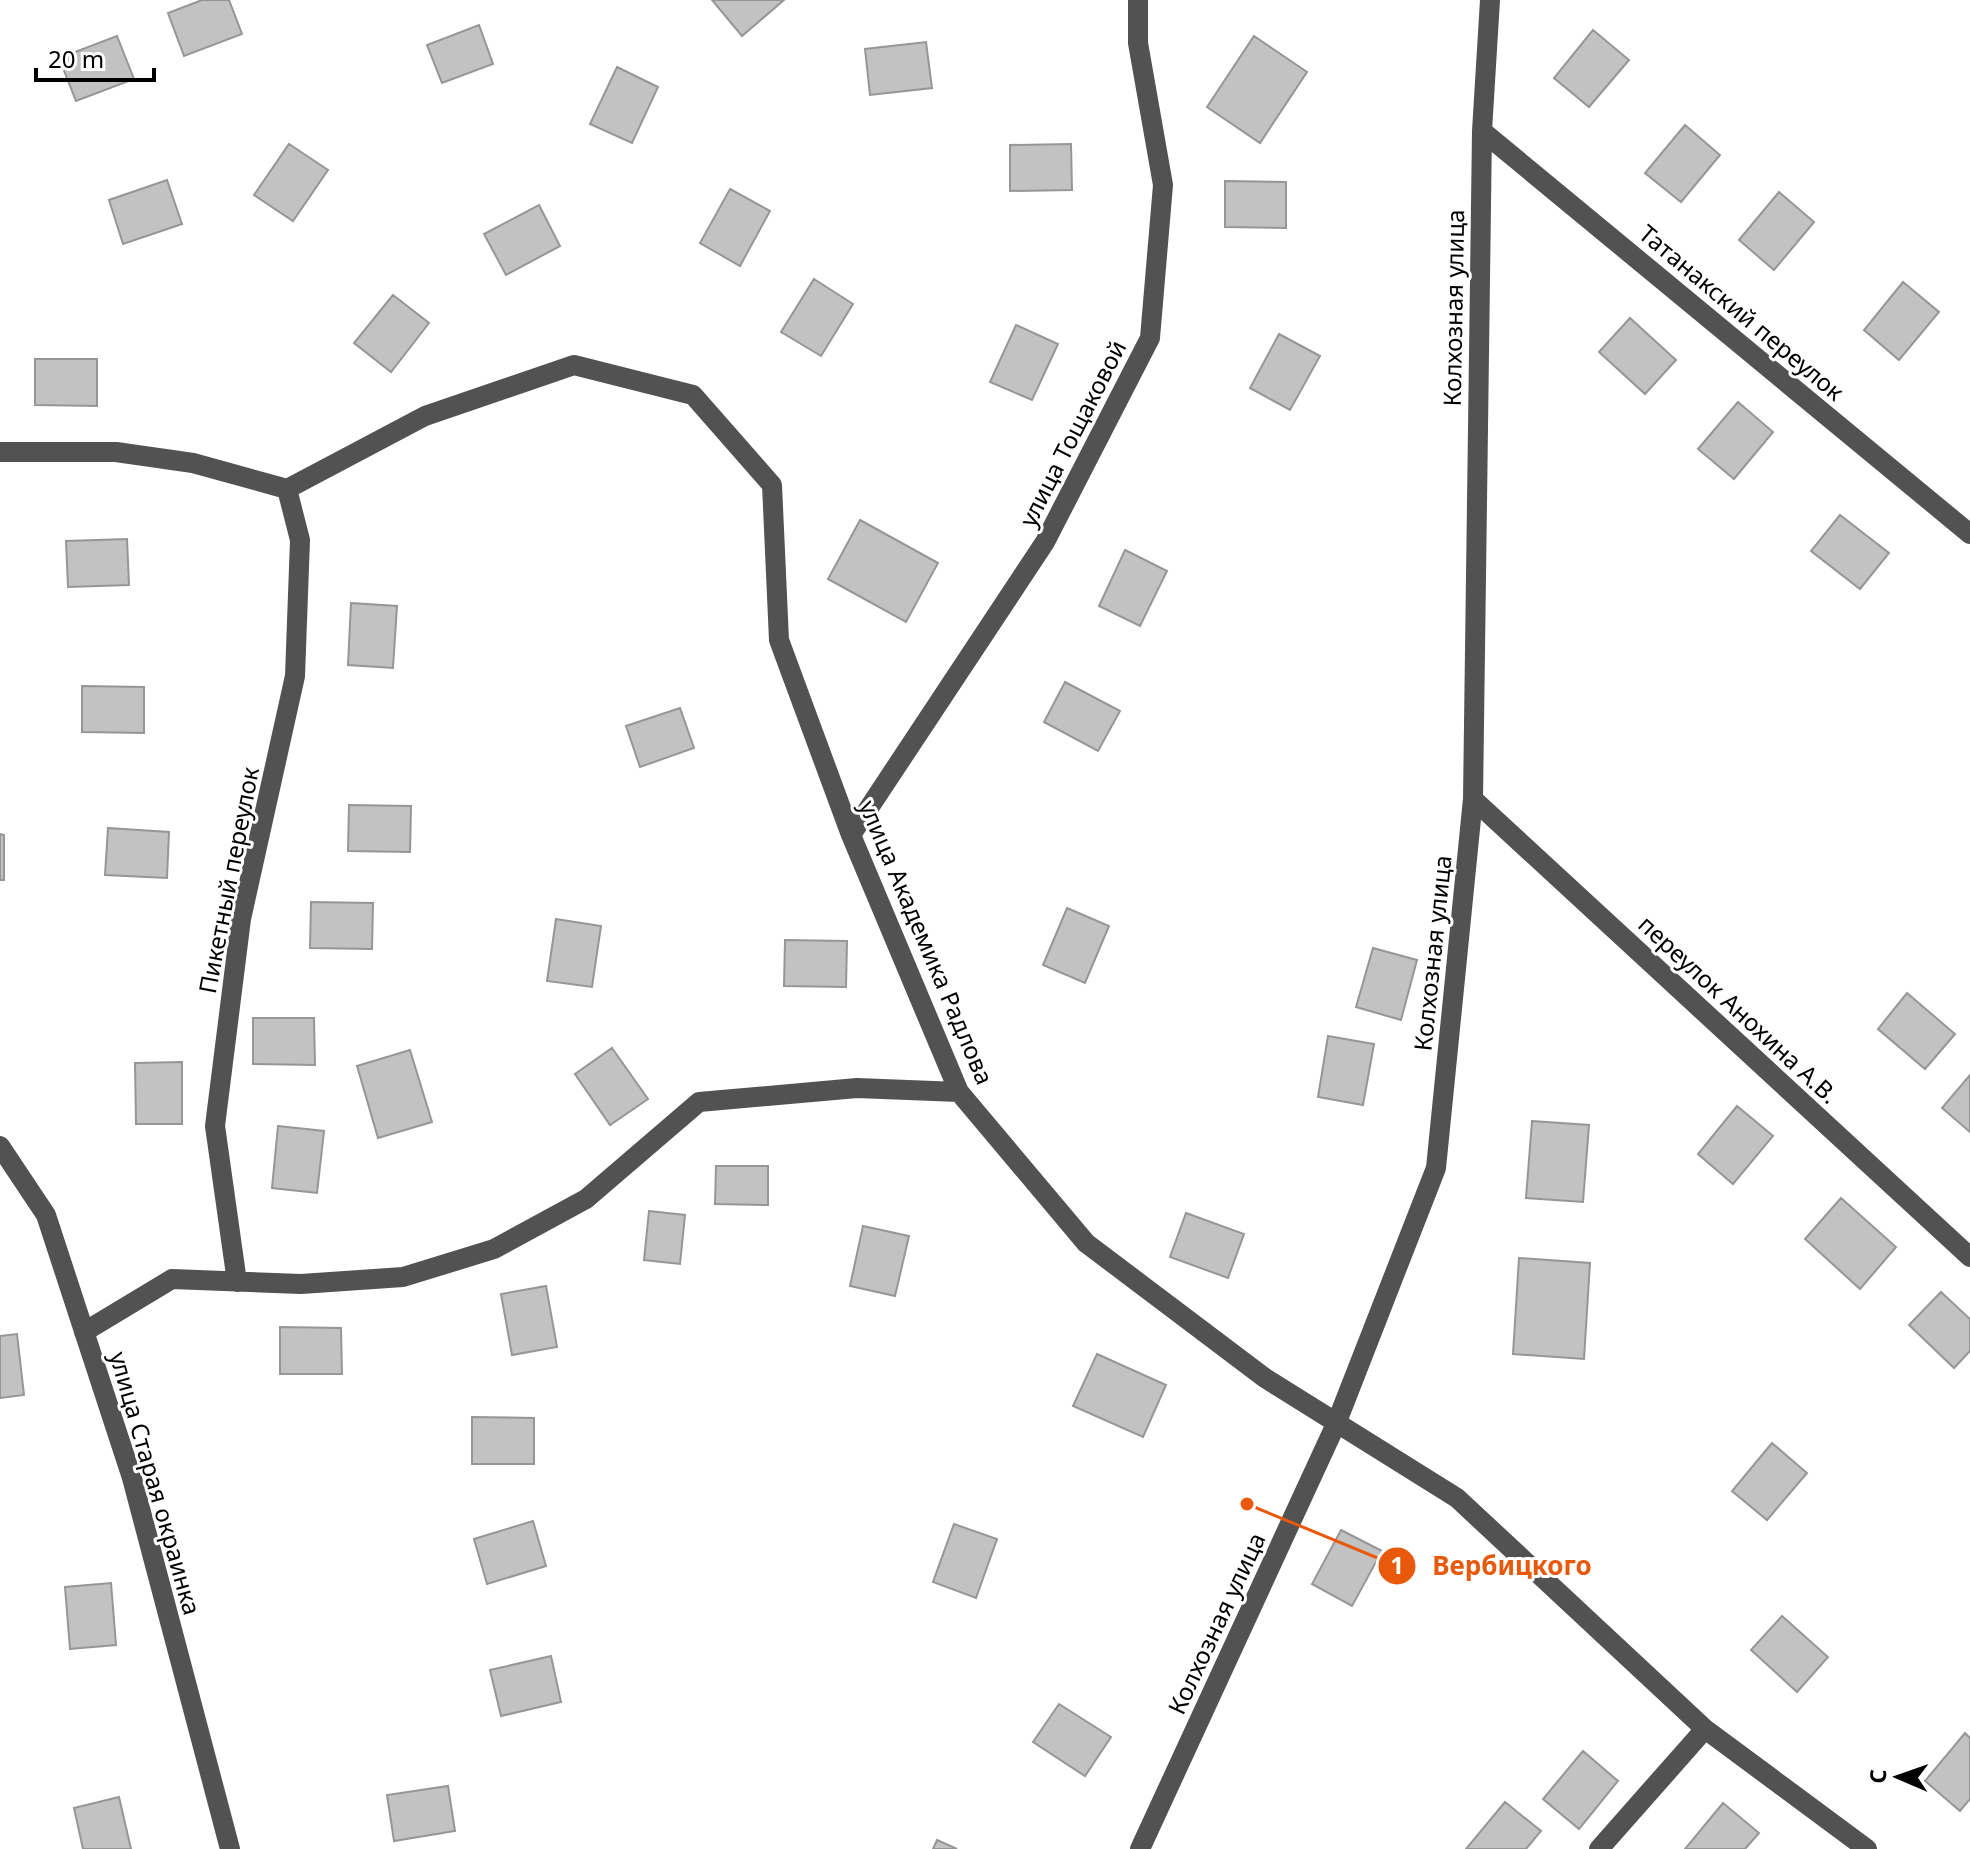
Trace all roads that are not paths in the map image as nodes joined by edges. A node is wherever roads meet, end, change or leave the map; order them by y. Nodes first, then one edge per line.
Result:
1 (1138, 0) edge
2 (1490, 0) edge
3 (1482, 131) junction
4 (0, 452) edge
5 (287, 489) junction
6 (1970, 534) edge
7 (1473, 799) junction
8 (851, 835) junction
9 (959, 1092) junction
10 (0, 1146) edge
11 (1970, 1257) edge
12 (237, 1282) junction
13 (84, 1332) junction
14 (1336, 1424) junction
15 (1705, 1729) junction
16 (230, 1849) edge
17 (1140, 1849) edge
18 (1599, 1849) edge
19 (1867, 1849) edge

1 - 8 street, улица Тощаковой
2 - 3 street, Колхозная улица
3 - 6 street, Татанакский переулок
3 - 7 street, Колхозная улица
4 - 5 street
5 - 8 street, улица Академика Радлова
5 - 12 street, Пикетный переулок
7 - 11 street, переулок Анохина А.В.
7 - 14 street, Колхозная улица
8 - 9 street, улица Академика Радлова
9 - 12 street
9 - 14 street, улица Академика Радлова
10 - 13 street, улица Старая окраинка
12 - 13 street
13 - 16 street, улица Старая окраинка
14 - 15 street, улица Академика Радлова
14 - 17 street, Колхозная улица
15 - 18 street
15 - 19 street, улица Академика Радлова

